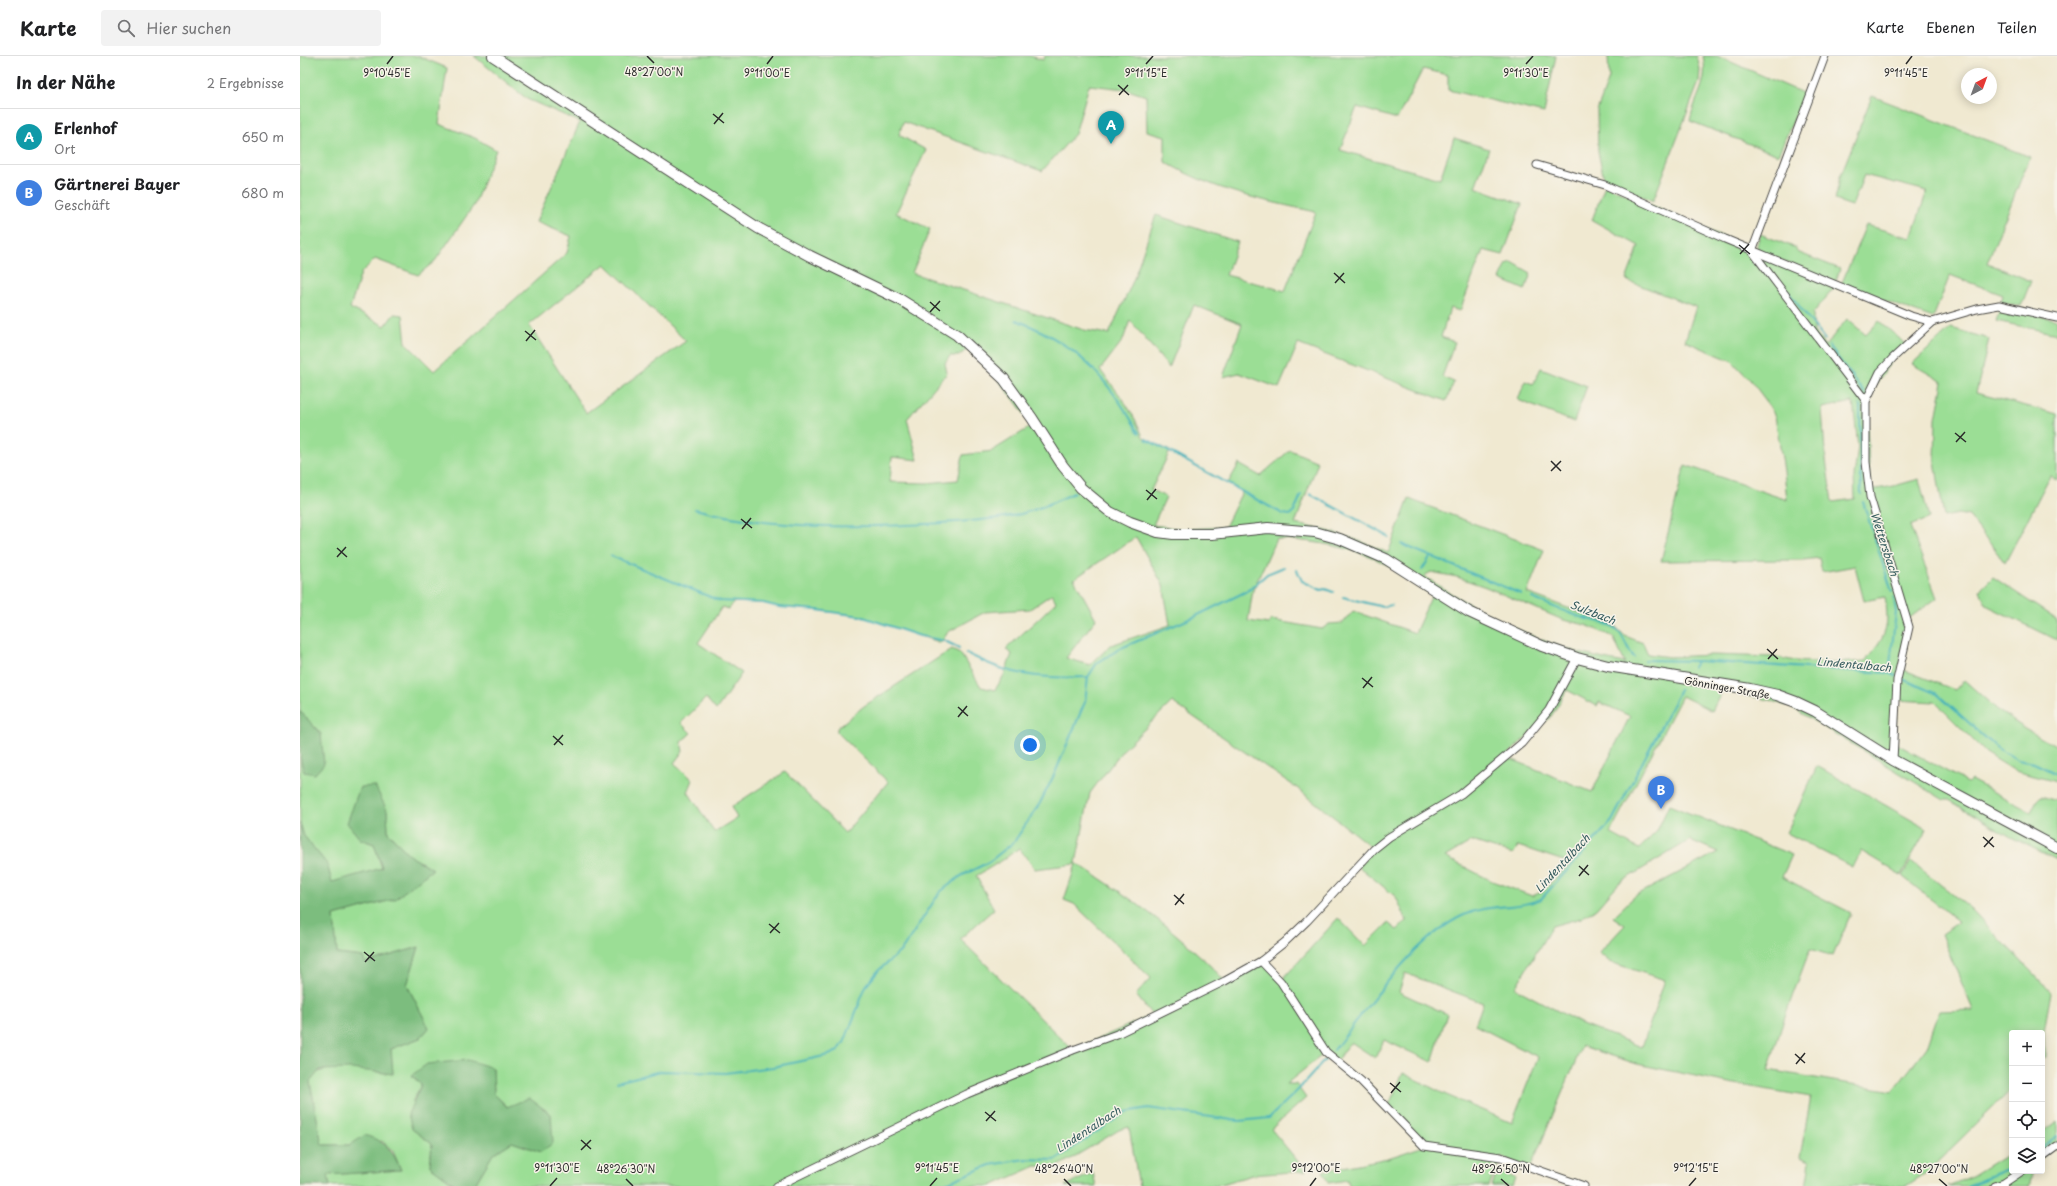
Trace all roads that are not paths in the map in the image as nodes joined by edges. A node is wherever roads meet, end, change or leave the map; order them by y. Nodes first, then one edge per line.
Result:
1 (493, 56) edge
2 (1825, 56) edge
3 (1537, 166) dead end
4 (1752, 250) junction
5 (2057, 318) edge
6 (1932, 322) junction
7 (1866, 401) junction
8 (1577, 658) junction
9 (1893, 760) junction
10 (2057, 848) edge
11 (1261, 961) junction
12 (2057, 1146) edge
13 (2045, 1155) edge
14 (2018, 1174) edge
15 (777, 1186) edge
16 (1584, 1186) edge
17 (1996, 1186) edge

1 - 8 street, Gönninger Straße
2 - 4 street
3 - 4 street
4 - 6 street
4 - 7 street
5 - 6 street
6 - 7 street
7 - 9 street
8 - 9 street, Gönninger Straße
8 - 11 street
9 - 10 street, Gönninger Straße
11 - 15 street
11 - 16 street
12 - 13 street
14 - 17 street

